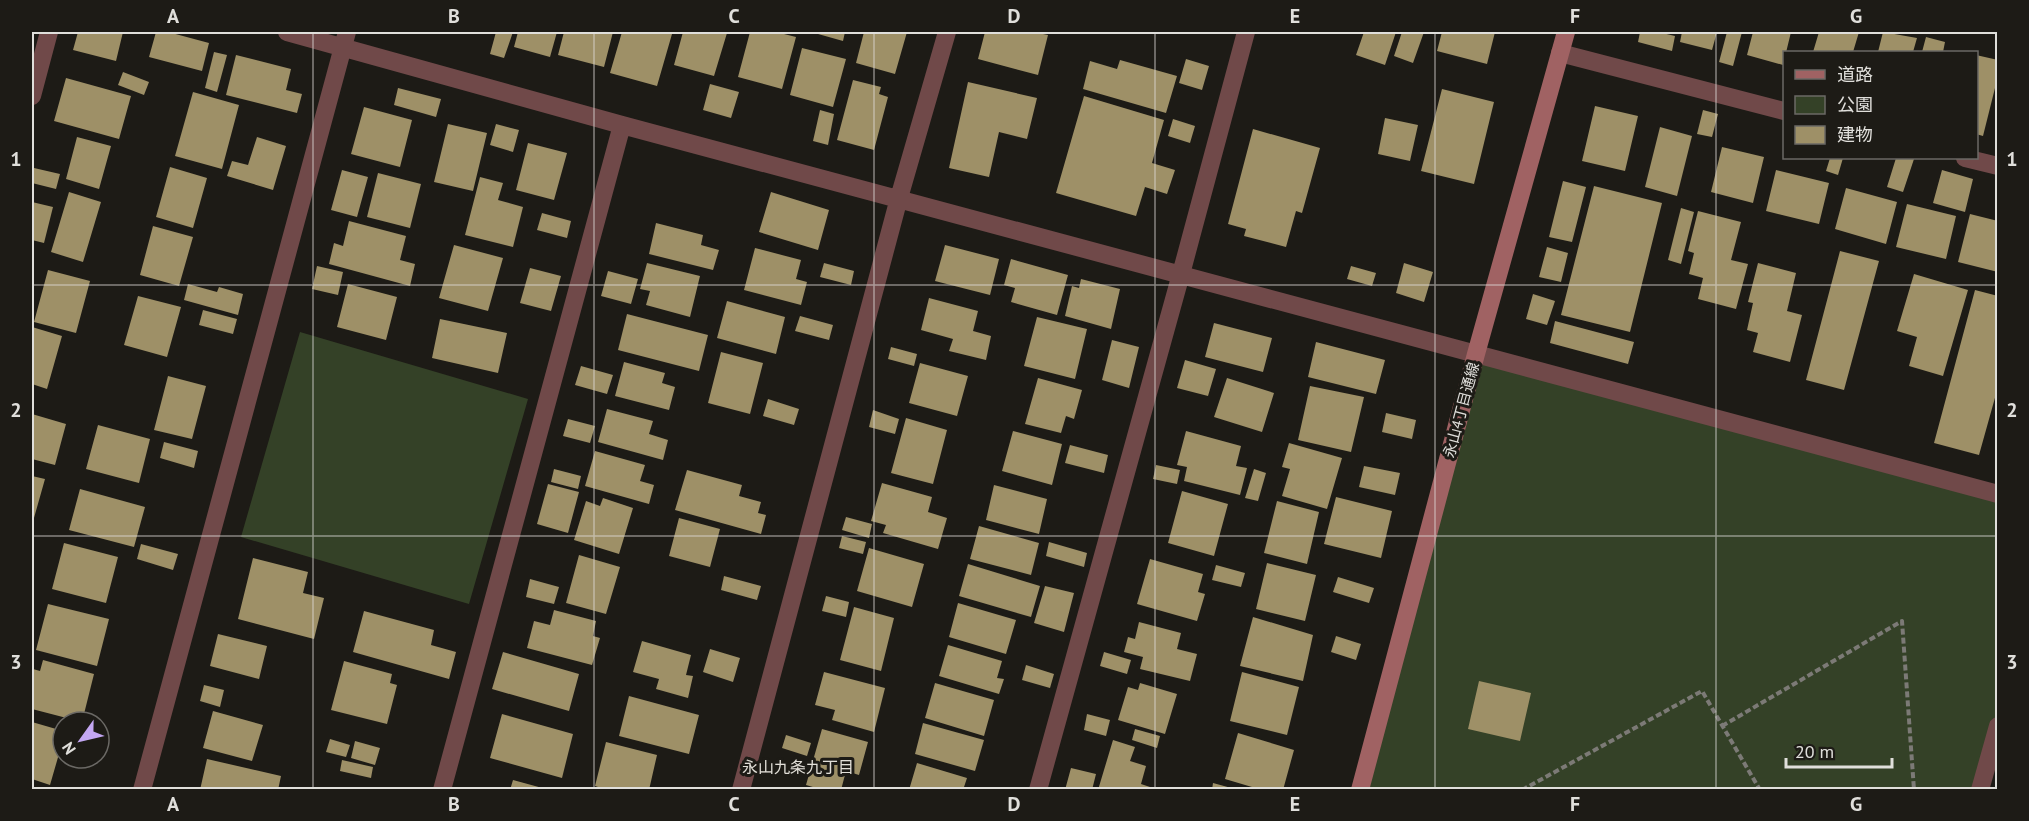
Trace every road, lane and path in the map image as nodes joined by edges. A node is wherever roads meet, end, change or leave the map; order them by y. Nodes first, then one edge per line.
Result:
1 (49, 32) edge
2 (287, 32) edge
3 (947, 32) edge
4 (1246, 32) edge
5 (1566, 32) edge
6 (345, 39) edge
7 (1560, 53) junction
8 (32, 96) edge
9 (1783, 110) edge
10 (622, 125) junction
11 (1969, 159) edge
12 (1998, 166) edge
13 (899, 198) junction
14 (1181, 274) junction
15 (1476, 354) junction
16 (1998, 494) edge
17 (1722, 726) junction
18 (1998, 726) edge
19 (142, 789) edge
20 (442, 789) edge
21 (741, 789) edge
22 (1038, 789) edge
23 (1360, 789) edge
24 (1522, 789) edge
25 (1760, 789) edge
26 (1914, 789) edge
27 (1980, 789) edge

1 - 8 street
2 - 6 street
3 - 13 street
4 - 14 street
5 - 7 street, 永山4丁目通線
6 - 10 street
6 - 19 street
7 - 9 street
7 - 15 street, 永山4丁目通線
10 - 13 street
10 - 20 street
11 - 12 street
13 - 14 street
13 - 21 street
14 - 15 street
14 - 22 street
15 - 16 street
15 - 23 street, 永山4丁目通線
17 - 24 path
17 - 25 path
17 - 26 path
18 - 27 street

